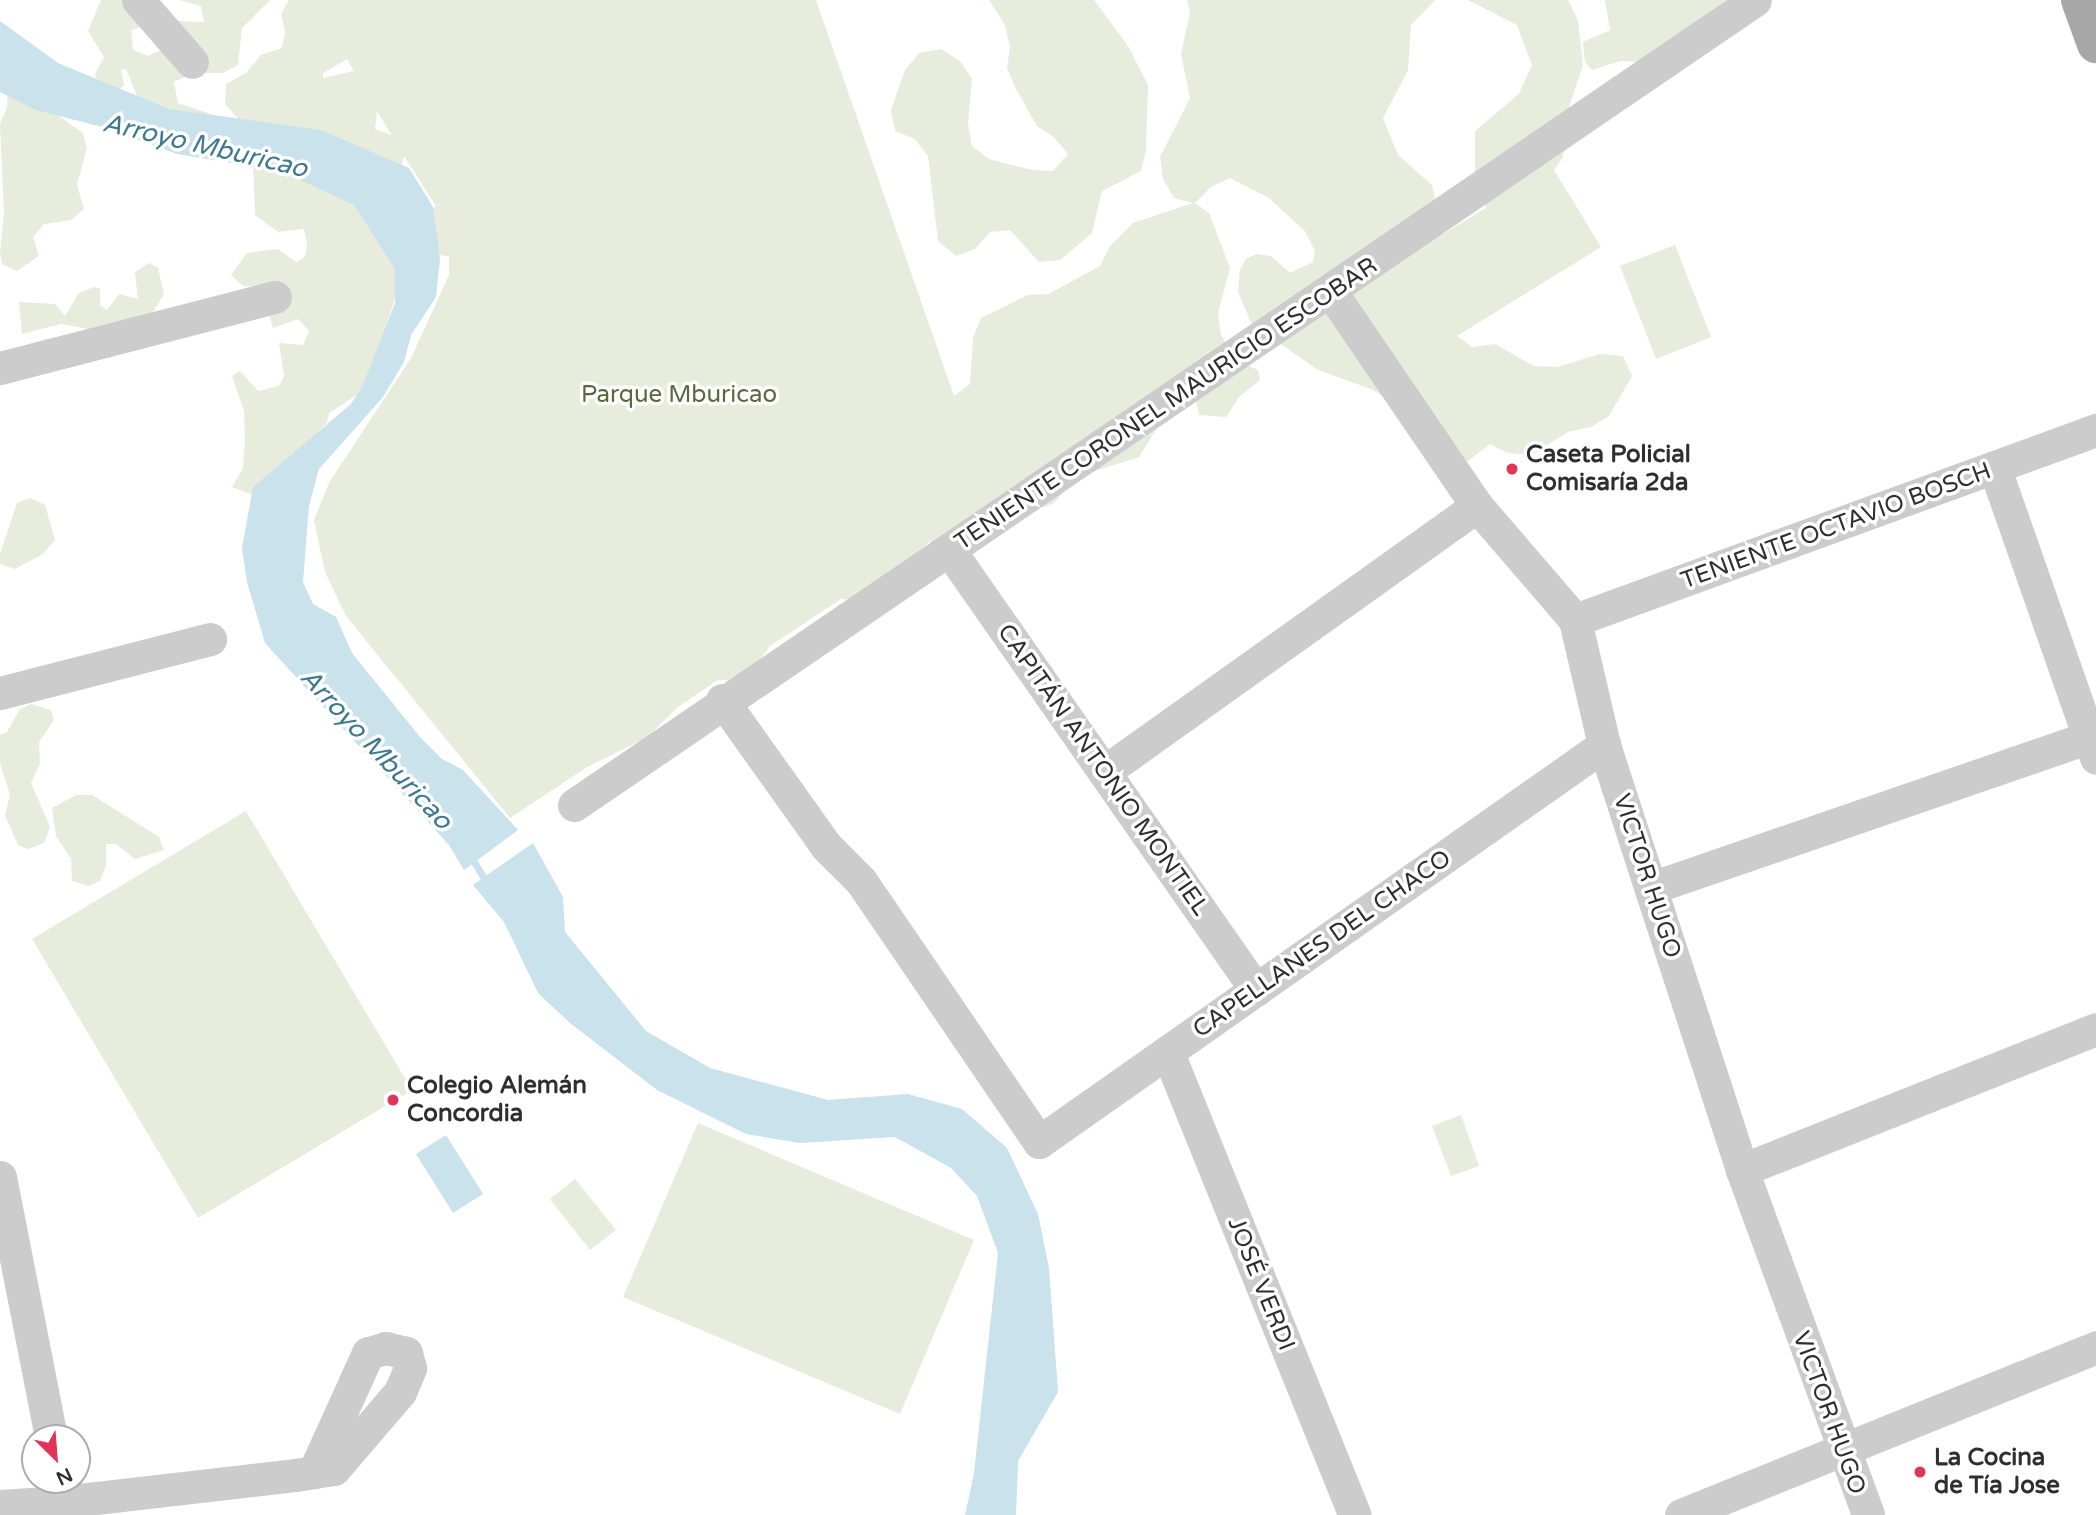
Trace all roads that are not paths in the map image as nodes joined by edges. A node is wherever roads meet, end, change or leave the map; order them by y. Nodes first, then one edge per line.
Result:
1 (138, 0) edge
2 (1755, 0) edge
3 (2080, 0) edge
4 (2096, 44) edge
5 (192, 62) dead end
6 (1331, 292) junction
7 (275, 297) dead end
8 (0, 368) edge
9 (2096, 429) edge
10 (1995, 469) junction
11 (1477, 506) junction
12 (950, 551) junction
13 (1575, 620) junction
14 (209, 639) dead end
15 (0, 693) edge
16 (722, 700) junction
17 (1604, 746) junction
18 (2092, 747) edge
19 (1104, 772) junction
20 (574, 805) dead end
21 (1651, 888) junction
22 (1256, 990) junction
23 (2096, 1029) edge
24 (1168, 1053) junction
25 (1742, 1170) junction
26 (3, 1184) edge
27 (2096, 1347) edge
28 (48, 1424) edge
29 (1840, 1448) junction
30 (314, 1472) dead end
31 (62, 1499) edge
32 (0, 1506) edge
33 (1354, 1515) edge
34 (1681, 1515) edge
35 (1868, 1515) edge

1 - 5 street
2 - 6 street, TENIENTE CORONEL MAURICIO ESCOBAR
3 - 4 main road
6 - 11 street, VICTOR HUGO
6 - 12 street, TENIENTE CORONEL MAURICIO ESCOBAR
7 - 8 street
9 - 10 street, TENIENTE OCTAVIO BOSCH
10 - 13 street, TENIENTE OCTAVIO BOSCH
10 - 18 street
11 - 13 street, VICTOR HUGO
11 - 19 street
12 - 16 street, TENIENTE CORONEL MAURICIO ESCOBAR
12 - 19 street, CAPITÁN ANTONIO MONTIEL
13 - 17 street, VICTOR HUGO
14 - 15 street
16 - 20 street, TENIENTE CORONEL MAURICIO ESCOBAR
16 - 24 street, CAPELLANES DEL CHACO
17 - 21 street, VICTOR HUGO
17 - 22 street, CAPELLANES DEL CHACO
18 - 21 street
19 - 22 street, CAPITÁN ANTONIO MONTIEL
21 - 25 street, VICTOR HUGO
22 - 24 street, CAPELLANES DEL CHACO
23 - 25 street
24 - 33 street, JOSÉ VERDI
25 - 29 street, VICTOR HUGO
26 - 28 street
27 - 29 street
29 - 34 street
29 - 35 street, VICTOR HUGO
30 - 31 street
31 - 32 street

